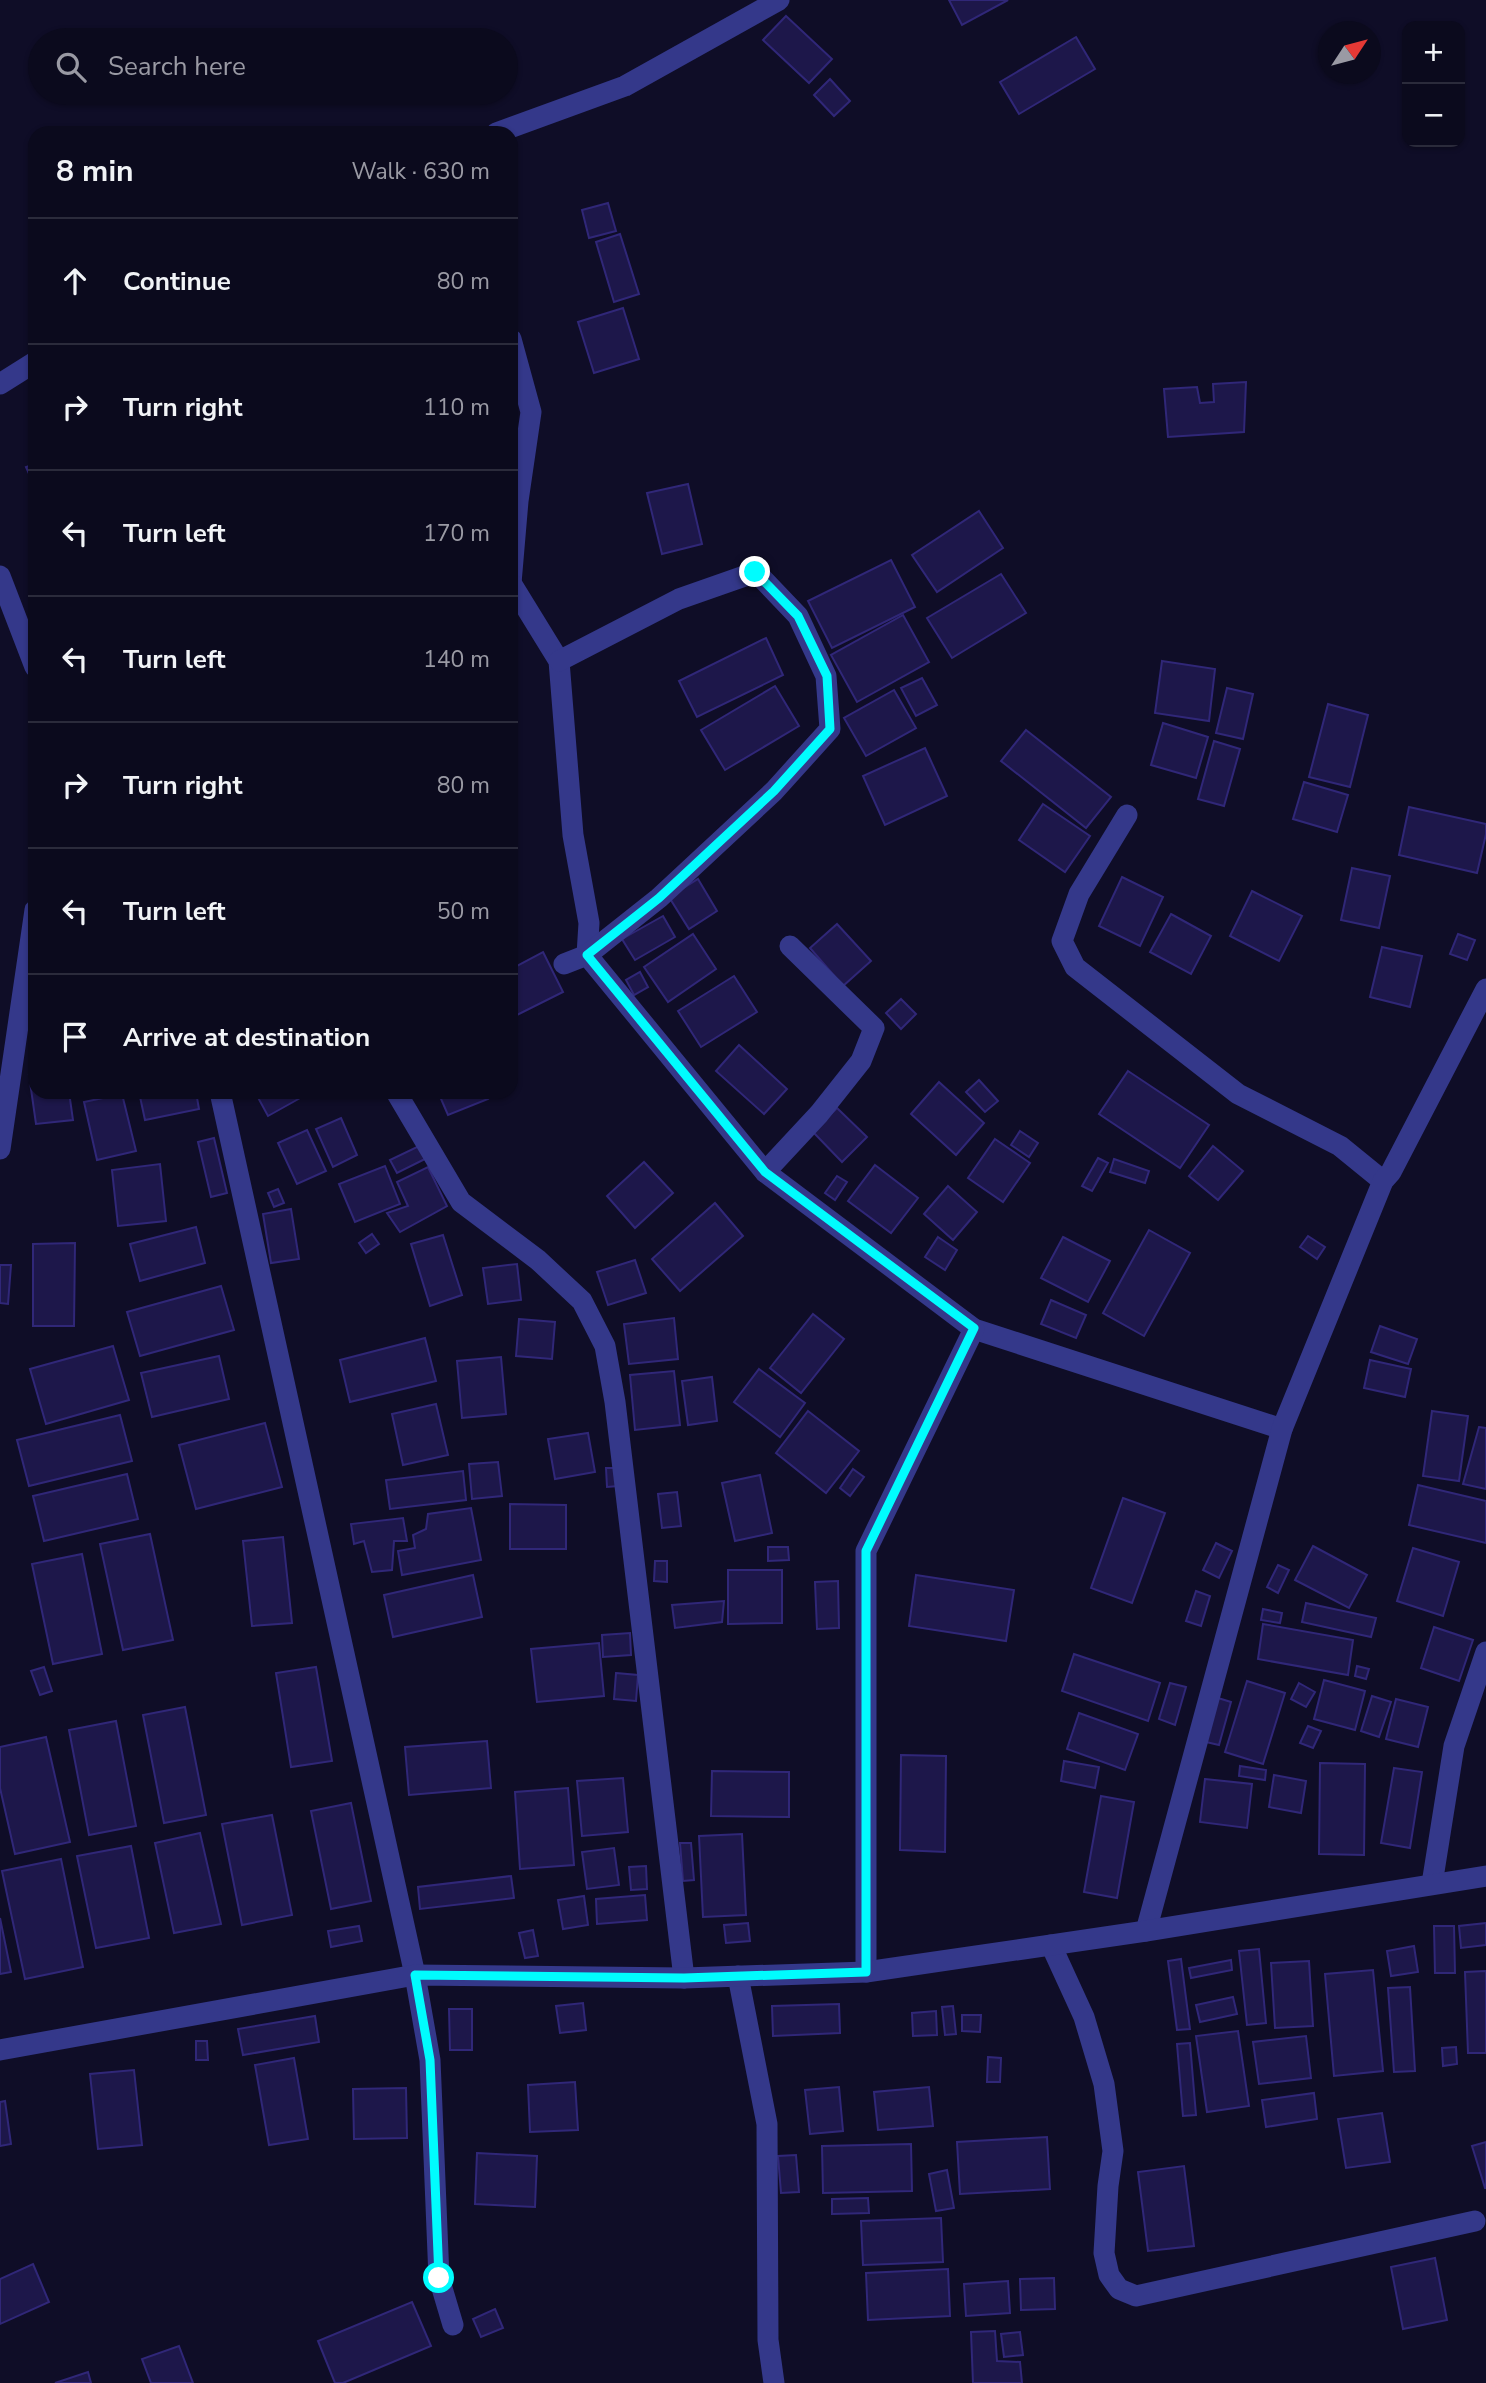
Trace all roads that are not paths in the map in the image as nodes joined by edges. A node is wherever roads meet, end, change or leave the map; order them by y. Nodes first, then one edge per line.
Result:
1 (779, 0) edge
2 (515, 126) edge
3 (518, 365) edge
4 (28, 366) edge
5 (0, 384) edge
6 (518, 501) edge
7 (3, 589) edge
8 (518, 594) edge
9 (28, 650) edge
10 (559, 661) junction
11 (1127, 815) dead end
12 (790, 946) dead end
13 (587, 955) junction
14 (28, 958) edge
15 (564, 964) dead end
16 (1486, 989) edge
17 (222, 1099) edge
18 (400, 1099) edge
19 (0, 1149) edge
20 (765, 1172) junction
21 (1384, 1181) junction
22 (974, 1328) junction
23 (1282, 1429) junction
24 (1486, 1652) edge
25 (1486, 1876) edge
26 (1432, 1884) junction
27 (1146, 1931) junction
28 (1051, 1945) junction
29 (866, 1972) junction
30 (415, 1975) junction
31 (738, 1976) junction
32 (684, 1978) junction
33 (0, 2050) edge
34 (1475, 2221) dead end
35 (453, 2325) dead end
36 (774, 2383) edge

1 - 2 street
3 - 6 street
4 - 5 street
7 - 9 street
8 - 10 street
10 - 13 street
10 - 13 street
11 - 21 street
12 - 20 street
13 - 15 street
13 - 20 street
14 - 19 street
16 - 21 street
17 - 30 street
18 - 32 street
20 - 22 street
21 - 23 street
22 - 23 street
22 - 29 street
23 - 27 street
24 - 26 street
25 - 26 street
26 - 27 street
27 - 28 street
28 - 29 street
28 - 34 street
29 - 31 street
30 - 32 street
30 - 33 street
30 - 35 street
31 - 32 street
31 - 36 street

